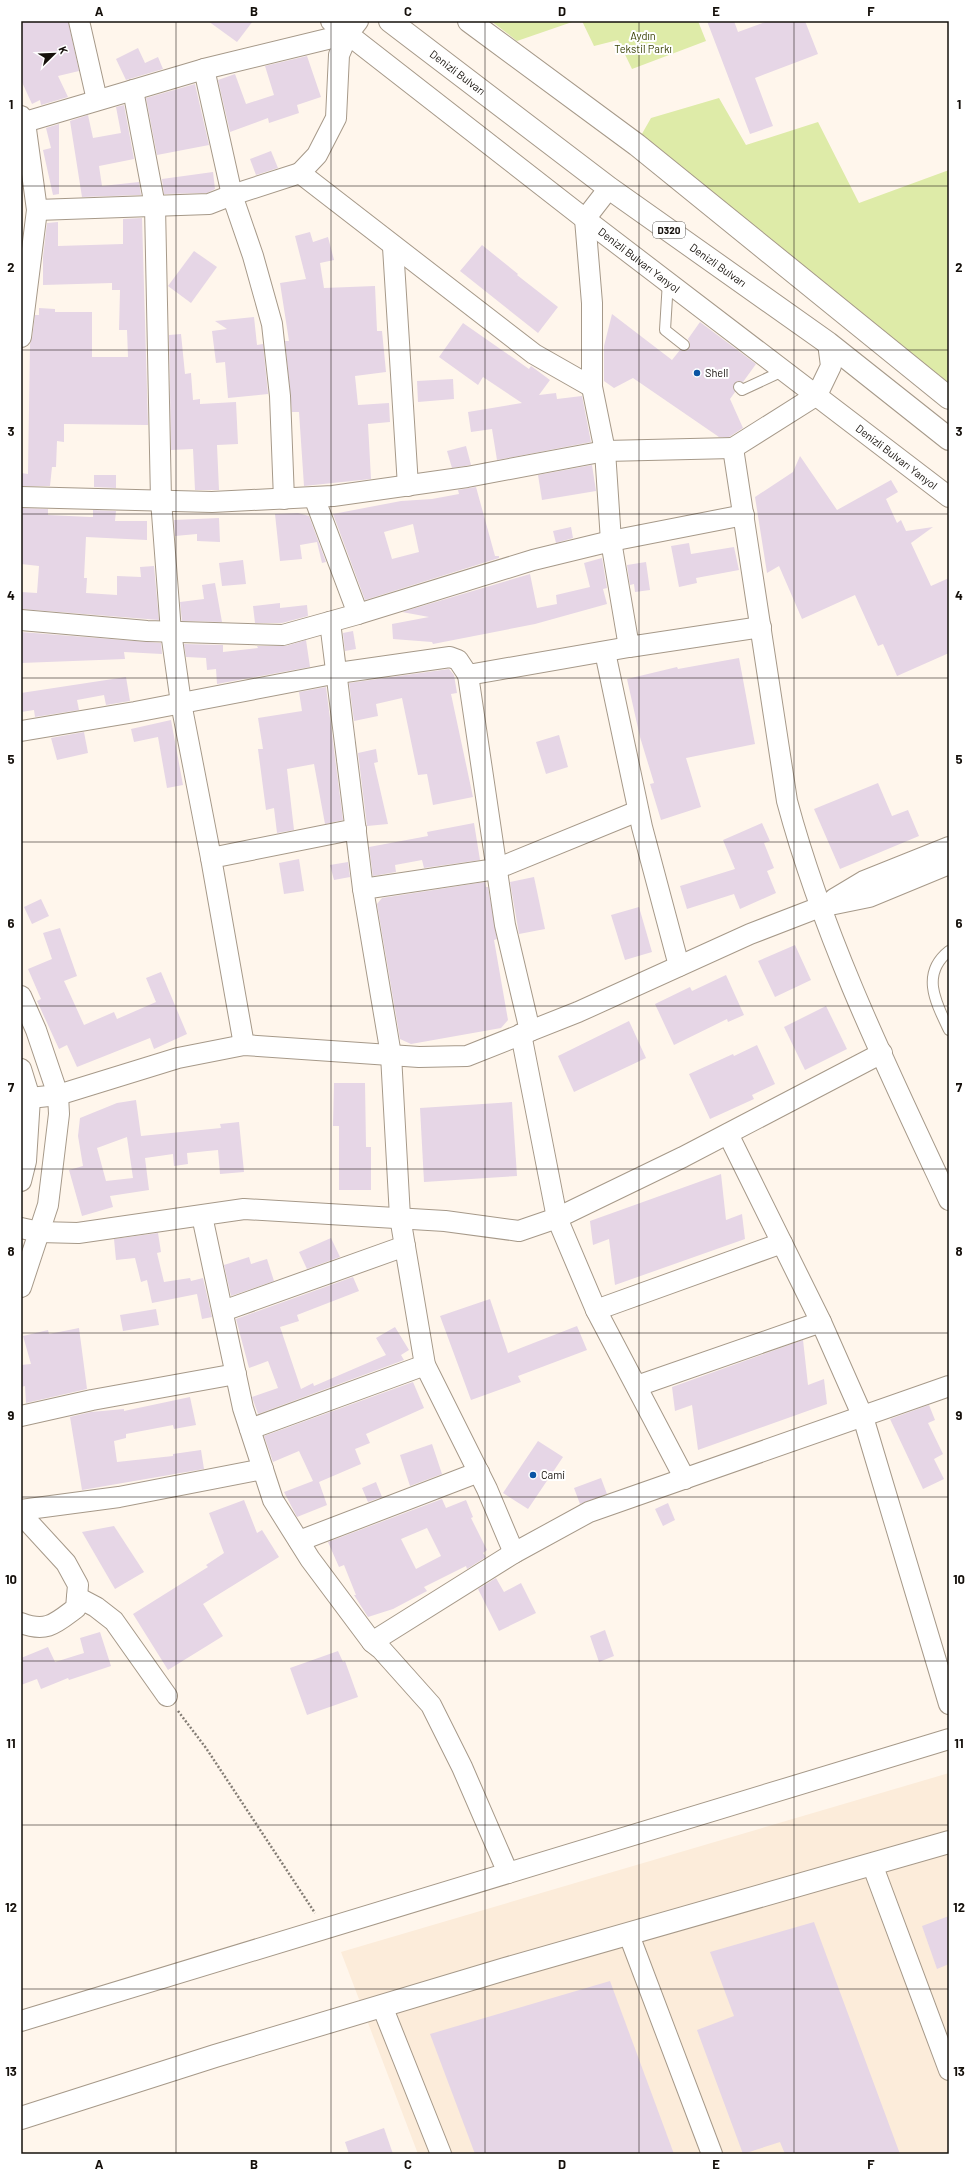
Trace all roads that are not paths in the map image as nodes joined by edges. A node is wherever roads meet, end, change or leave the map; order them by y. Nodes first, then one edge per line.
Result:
1 (79, 21) edge
2 (331, 21) edge
3 (390, 21) edge
4 (469, 21) edge
5 (353, 28) edge
6 (204, 69) junction
7 (133, 90) junction
8 (97, 100) junction
9 (23, 119) edge
10 (300, 173) junction
11 (609, 188) junction
12 (232, 195) junction
13 (155, 206) junction
14 (37, 210) junction
15 (585, 219) junction
16 (393, 247) junction
17 (668, 281) junction
18 (21, 337) edge
19 (828, 344) junction
20 (684, 345) dead end
21 (785, 370) junction
22 (592, 387) junction
23 (739, 387) dead end
24 (817, 396) junction
25 (949, 398) edge
26 (949, 439) edge
27 (734, 448) junction
28 (605, 451) junction
29 (408, 486) junction
30 (21, 497) edge
31 (314, 497) junction
32 (949, 497) edge
33 (284, 499) junction
34 (161, 500) junction
35 (744, 515) junction
36 (611, 541) junction
37 (358, 614) junction
38 (21, 620) edge
39 (330, 622) junction
40 (761, 627) junction
41 (171, 632) junction
42 (629, 647) junction
43 (605, 652) junction
44 (338, 673) junction
45 (468, 675) junction
46 (181, 703) junction
47 (21, 731) edge
48 (638, 811) junction
49 (356, 829) junction
50 (949, 847) edge
51 (211, 858) junction
52 (949, 864) edge
53 (496, 869) junction
54 (364, 889) junction
55 (820, 907) junction
56 (949, 951) edge
57 (679, 966) junction
58 (21, 996) edge
59 (949, 1030) edge
60 (526, 1033) junction
61 (244, 1045) junction
62 (882, 1053) junction
63 (391, 1055) junction
64 (21, 1069) edge
65 (58, 1095) junction
66 (30, 1098) junction
67 (728, 1134) junction
68 (21, 1181) edge
69 (949, 1200) edge
70 (202, 1216) junction
71 (400, 1217) junction
72 (557, 1218) junction
73 (30, 1230) edge
74 (782, 1243) junction
75 (405, 1246) junction
76 (21, 1287) edge
77 (596, 1310) junction
78 (223, 1311) junction
79 (821, 1322) junction
80 (425, 1365) junction
81 (236, 1374) junction
82 (636, 1386) junction
83 (949, 1386) edge
84 (21, 1416) edge
85 (863, 1417) junction
86 (250, 1429) junction
87 (263, 1468) junction
88 (479, 1472) junction
89 (684, 1479) junction
90 (21, 1510) edge
91 (21, 1514) edge
92 (299, 1541) junction
93 (514, 1553) junction
94 (77, 1597) junction
95 (21, 1623) edge
96 (42, 1628) junction
97 (21, 1636) edge
98 (372, 1642) junction
99 (167, 1696) road end
100 (949, 1704) edge
101 (949, 1739) edge
102 (949, 1842) edge
103 (872, 1864) junction
104 (508, 1873) junction
105 (629, 1935) junction
106 (382, 2006) junction
107 (21, 2021) edge
108 (949, 2070) edge
109 (21, 2118) edge
110 (441, 2154) edge
111 (712, 2154) edge

1 - 8 street
2 - 5 street, Denizli Bulvarı Yanyol
3 - 11 main road, Denizli Bulvarı / D320
4 - 25 main road
5 - 6 street
5 - 10 street
5 - 15 street, Denizli Bulvarı Yanyol
6 - 7 street
6 - 12 street
7 - 8 street
7 - 13 street
8 - 9 street
9 - 14 street
10 - 12 street
10 - 16 street
11 - 15 street
11 - 19 main road, Denizli Bulvarı / D320
12 - 13 street
12 - 33 street
13 - 14 street
13 - 34 street
14 - 18 street
15 - 17 street, Denizli Bulvarı Yanyol
15 - 22 street
16 - 22 street
16 - 29 street
17 - 20 lane
17 - 21 street, Denizli Bulvarı Yanyol
19 - 24 street
19 - 26 main road, Denizli Bulvarı / D320
21 - 23 lane
21 - 24 street, Denizli Bulvarı Yanyol
22 - 28 street
24 - 27 street
24 - 32 street, Denizli Bulvarı Yanyol
27 - 28 street
27 - 35 street
28 - 29 street
28 - 36 street
29 - 31 street
30 - 34 street
31 - 33 street
31 - 37 street
33 - 34 street
34 - 41 street
35 - 36 street
35 - 40 street
36 - 37 street
36 - 42 street
37 - 39 street
38 - 41 street
39 - 41 street
39 - 44 street
40 - 42 street
40 - 55 street
41 - 46 street
42 - 43 street
43 - 45 street
43 - 48 street
44 - 45 street
44 - 46 street
44 - 49 street
45 - 53 street
46 - 47 street
46 - 51 street
48 - 53 street
48 - 57 street
49 - 51 street
49 - 54 street
50 - 55 street
51 - 61 street
52 - 55 street
53 - 54 street
53 - 60 street
54 - 63 street
55 - 57 street
55 - 62 street
56 - 59 lane
57 - 60 street
58 - 65 street
60 - 63 street
60 - 72 street
61 - 63 street
61 - 65 street
62 - 67 street
62 - 69 street
63 - 71 street
64 - 66 street
65 - 66 street
65 - 73 street
66 - 68 street
67 - 72 street
67 - 74 street
70 - 71 street
70 - 73 street
70 - 78 street
71 - 72 street
71 - 75 street
72 - 77 street
73 - 76 street
74 - 77 street
74 - 79 street
75 - 78 street
75 - 80 street
77 - 82 street
78 - 81 street
79 - 82 street
79 - 85 street
80 - 86 street
80 - 88 street
81 - 84 street
81 - 86 street
82 - 89 street
83 - 85 street
85 - 89 street
85 - 100 street
86 - 87 street
87 - 90 street
87 - 92 street
88 - 92 street
88 - 93 street
89 - 93 street
91 - 94 street
92 - 98 street
93 - 98 street
94 - 96 street
94 - 99 street
95 - 96 street
96 - 97 street
98 - 104 street
101 - 104 street
102 - 103 main road
103 - 105 main road
103 - 108 street
104 - 107 street
105 - 106 main road
105 - 111 street
106 - 109 main road
106 - 110 street

